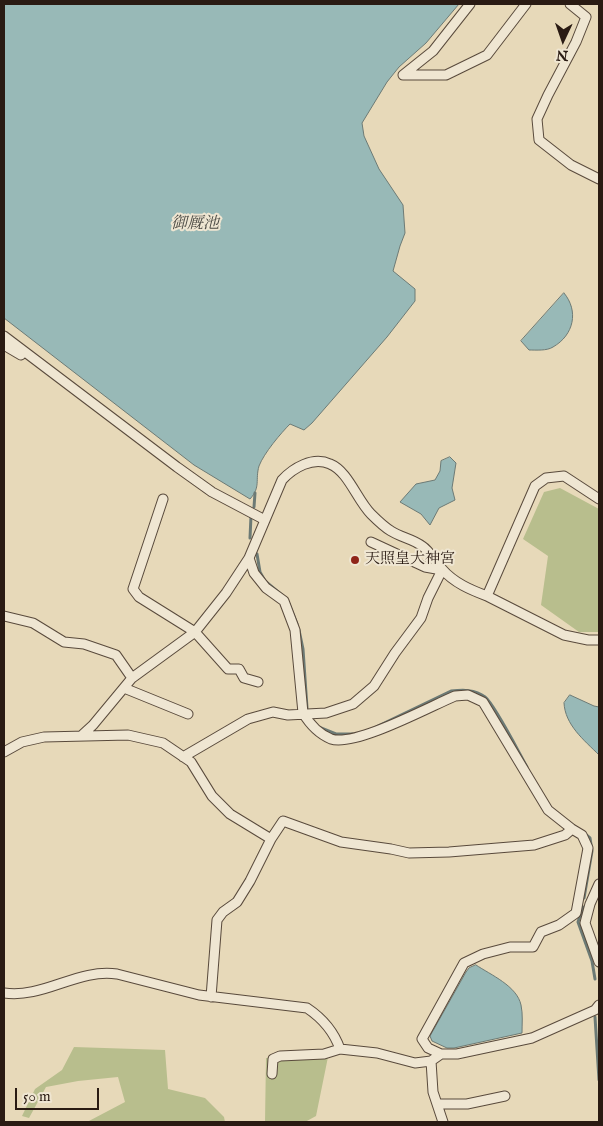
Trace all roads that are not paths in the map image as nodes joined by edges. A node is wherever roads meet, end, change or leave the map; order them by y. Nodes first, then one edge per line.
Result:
1 (470, 4) edge
2 (526, 4) edge
3 (570, 4) edge
4 (599, 179) edge
5 (4, 336) edge
6 (4, 345) edge
7 (51, 372) junction
8 (163, 499) dead end
9 (599, 499) edge
10 (265, 520) junction
11 (371, 542) dead end
12 (248, 558) junction
13 (442, 570) junction
14 (487, 596) junction
15 (4, 616) edge
16 (195, 632) junction
17 (599, 640) edge
18 (132, 678) junction
19 (258, 682) dead end
20 (124, 688) junction
21 (302, 713) junction
22 (188, 714) dead end
23 (81, 736) junction
24 (4, 752) edge
25 (183, 757) junction
26 (572, 829) junction
27 (271, 839) junction
28 (599, 884) edge
29 (599, 962) edge
30 (4, 992) edge
31 (211, 997) junction
32 (599, 1005) edge
33 (340, 1049) junction
34 (441, 1054) junction
35 (431, 1061) junction
36 (272, 1074) dead end
37 (505, 1096) dead end
38 (437, 1104) junction
39 (443, 1122) edge

1 - 2 street
3 - 4 street
5 - 7 street
6 - 7 street
7 - 10 street
8 - 16 street
9 - 14 street
10 - 12 street
10 - 13 street
11 - 13 street
12 - 16 street
12 - 21 street
13 - 14 street
13 - 21 street
14 - 17 street
15 - 18 street
16 - 18 street
16 - 19 street
18 - 20 street
20 - 22 street
20 - 23 street
21 - 25 street
21 - 26 street
23 - 24 street
23 - 25 street
25 - 27 street
26 - 27 street
26 - 34 street
27 - 31 street
28 - 29 street
30 - 31 street
31 - 33 street
32 - 34 street
33 - 35 street
33 - 36 street
34 - 35 street
35 - 38 street
37 - 38 street
38 - 39 street

